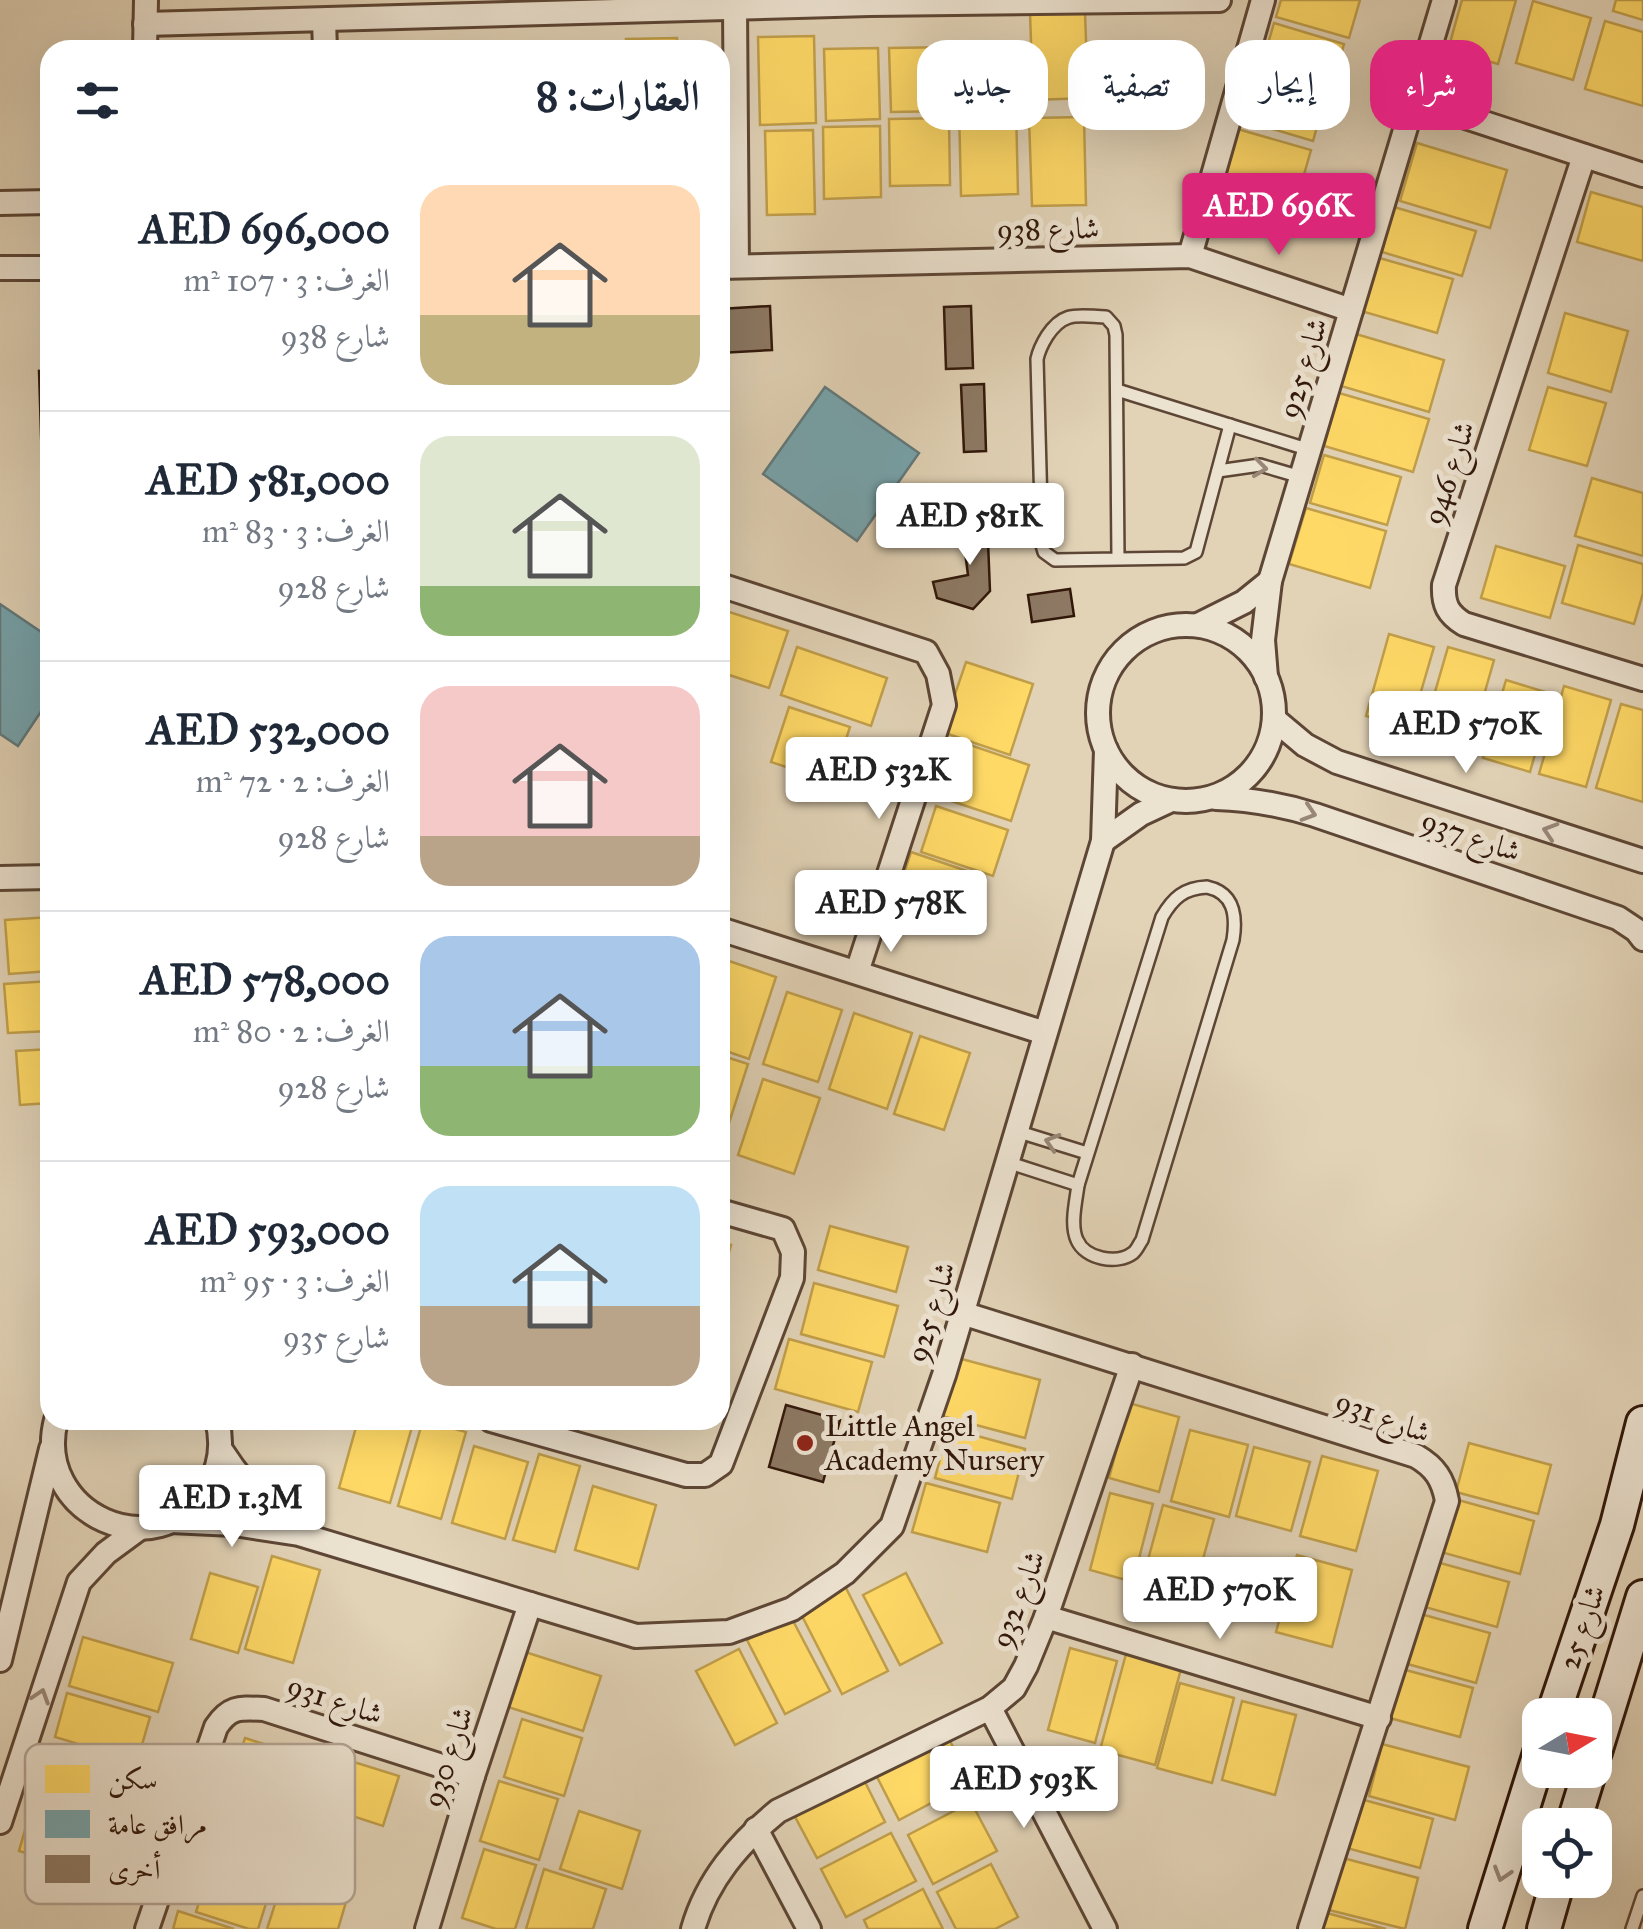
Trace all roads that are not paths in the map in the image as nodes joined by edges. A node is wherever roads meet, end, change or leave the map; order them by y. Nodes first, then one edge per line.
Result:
1 (146, 0) edge
2 (1218, 0) edge
3 (1264, 0) edge
4 (1444, 0) edge
5 (870, 2) edge
6 (589, 6) edge
7 (735, 8) junction
8 (324, 20) junction
9 (145, 24) junction
10 (145, 40) edge
11 (325, 40) edge
12 (1432, 40) edge
13 (1492, 126) edge
14 (1405, 130) edge
15 (1584, 156) junction
16 (1643, 175) edge
17 (40, 202) edge
18 (0, 203) edge
19 (730, 223) edge
20 (1190, 256) junction
21 (730, 266) edge
22 (40, 269) edge
23 (4, 272) edge
24 (1351, 310) junction
25 (1117, 390) junction
26 (1230, 426) junction
27 (1310, 450) junction
28 (1218, 471) junction
29 (1301, 477) junction
30 (1118, 559) junction
31 (1270, 581) junction
32 (730, 588) edge
33 (1198, 625) junction
34 (1266, 677) junction
35 (1643, 679) edge
36 (1274, 719) junction
37 (1106, 750) junction
38 (1213, 798) junction
39 (1171, 800) junction
40 (1103, 841) junction
41 (1643, 861) edge
42 (40, 876) edge
43 (0, 878) edge
44 (730, 934) edge
45 (1643, 939) edge
46 (858, 972) junction
47 (1045, 1034) junction
48 (1016, 1131) junction
49 (1087, 1153) junction
50 (1007, 1162) junction
51 (1078, 1185) junction
52 (730, 1213) edge
53 (962, 1313) junction
54 (1132, 1365) junction
55 (1643, 1423) edge
56 (54, 1430) edge
57 (218, 1430) edge
58 (526, 1430) edge
59 (52, 1445) junction
60 (220, 1450) junction
61 (170, 1520) junction
62 (140, 1528) junction
63 (299, 1534) junction
64 (530, 1604) junction
65 (1641, 1609) edge
66 (1046, 1617) junction
67 (0, 1660) edge
68 (1559, 1698) edge
69 (1612, 1699) edge
70 (990, 1708) junction
71 (1379, 1718) junction
72 (26, 1744) edge
73 (210, 1744) edge
74 (25, 1746) edge
75 (473, 1776) junction
76 (1529, 1788) edge
77 (0, 1822) edge
78 (756, 1829) junction
79 (1643, 1896) edge
80 (1553, 1898) edge
81 (155, 1904) edge
82 (146, 1929) edge
83 (427, 1929) edge
84 (692, 1929) edge
85 (808, 1929) edge
86 (1104, 1929) edge
87 (1310, 1929) edge
88 (1484, 1929) edge
89 (1544, 1929) edge
90 (1632, 1929) edge

1 - 9 street
2 - 5 street
3 - 20 street
4 - 12 street, شارع 925
5 - 7 street
6 - 7 street
6 - 8 street
7 - 19 street, شارع 938
8 - 9 street
8 - 11 street
9 - 10 street
13 - 15 street
14 - 24 street, شارع 925
15 - 16 street
15 - 35 street, شارع 946
17 - 18 street
20 - 21 street, شارع 938
20 - 24 street, شارع 938
22 - 23 street
24 - 27 street, شارع 925
25 - 26 lane
25 - 30 lane
25 - 30 lane
26 - 27 lane
26 - 28 lane
27 - 29 street, شارع 925
28 -> 29 lane
28 - 30 lane
29 - 31 street, شارع 925
31 - 33 street
31 - 34 street, شارع 925
32 - 46 street
33 - 34 street
33 - 37 street
34 - 36 street
36 - 38 street
41 -> 36 street, شارع 937
37 - 39 street
37 - 40 street, شارع 925
38 - 39 street
38 -> 45 street, شارع 937
39 - 40 street
40 - 47 street, شارع 925
42 - 43 street
44 - 46 street
46 - 47 street
47 - 48 street, شارع 925
49 -> 48 lane
48 - 50 street, شارع 925
49 - 51 lane
49 - 51 lane
50 - 51 lane
50 - 53 street, شارع 925
52 - 58 street
53 - 54 street, شارع 931
53 - 64 street, شارع 925
54 - 66 street, شارع 932
54 - 71 street, شارع 931
55 - 68 street, شارع 25
56 - 59 street
57 - 60 street
59 - 62 street
59 - 67 street
60 - 61 street
60 - 63 street, شارع 925
61 - 62 street
61 - 63 street, شارع 925
72 -> 62 street
63 - 64 street, شارع 925
64 - 75 street, شارع 930
65 - 69 street, شارع 25
66 - 70 street, شارع 932
66 - 71 street
70 - 78 street, شارع 932
70 - 86 street
71 - 87 street, شارع 931
73 - 75 street, شارع 931
77 -> 74 street
75 - 83 street, شارع 930
76 -> 88 street
78 - 84 street, شارع 932
78 - 85 street
79 - 90 lane
80 - 89 street
81 - 82 street, شارع 931

